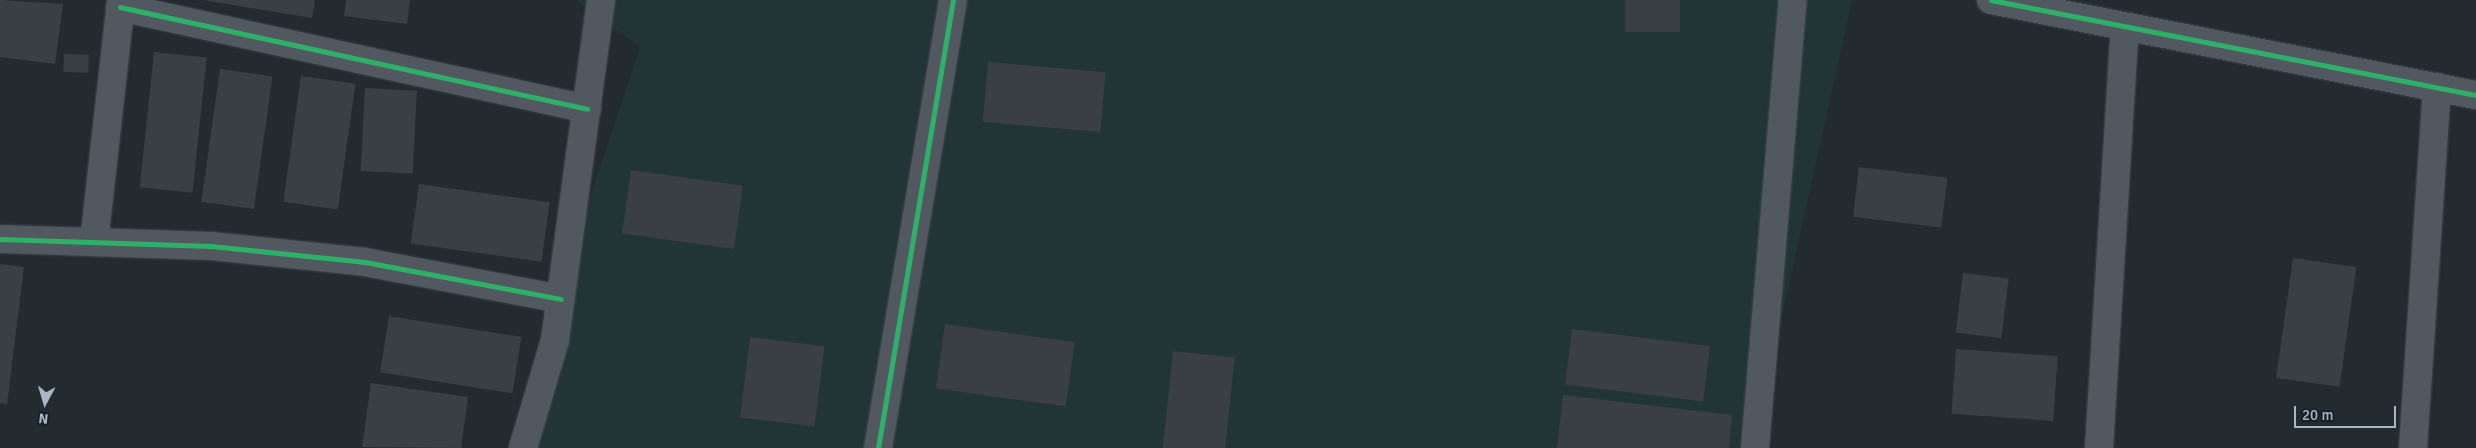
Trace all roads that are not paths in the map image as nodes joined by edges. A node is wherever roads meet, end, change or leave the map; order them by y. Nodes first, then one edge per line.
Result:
1 (601, 0) edge
2 (953, 0) edge
3 (1793, 0) edge
4 (1991, 0) edge
5 (120, 4) edge
6 (2125, 27) junction
7 (2437, 86) junction
8 (2476, 95) edge
9 (587, 109) junction
10 (0, 239) edge
11 (94, 242) junction
12 (561, 299) junction
13 (523, 448) edge
14 (878, 448) edge
15 (1755, 448) edge
16 (2099, 448) edge
17 (2413, 448) edge

1 - 9 street
2 - 14 street
3 - 15 street
4 - 6 street
5 - 9 street
5 - 11 street
6 - 7 street
6 - 16 street
7 - 8 street
7 - 17 street
9 - 12 street
10 - 11 street
11 - 12 street
12 - 13 street

